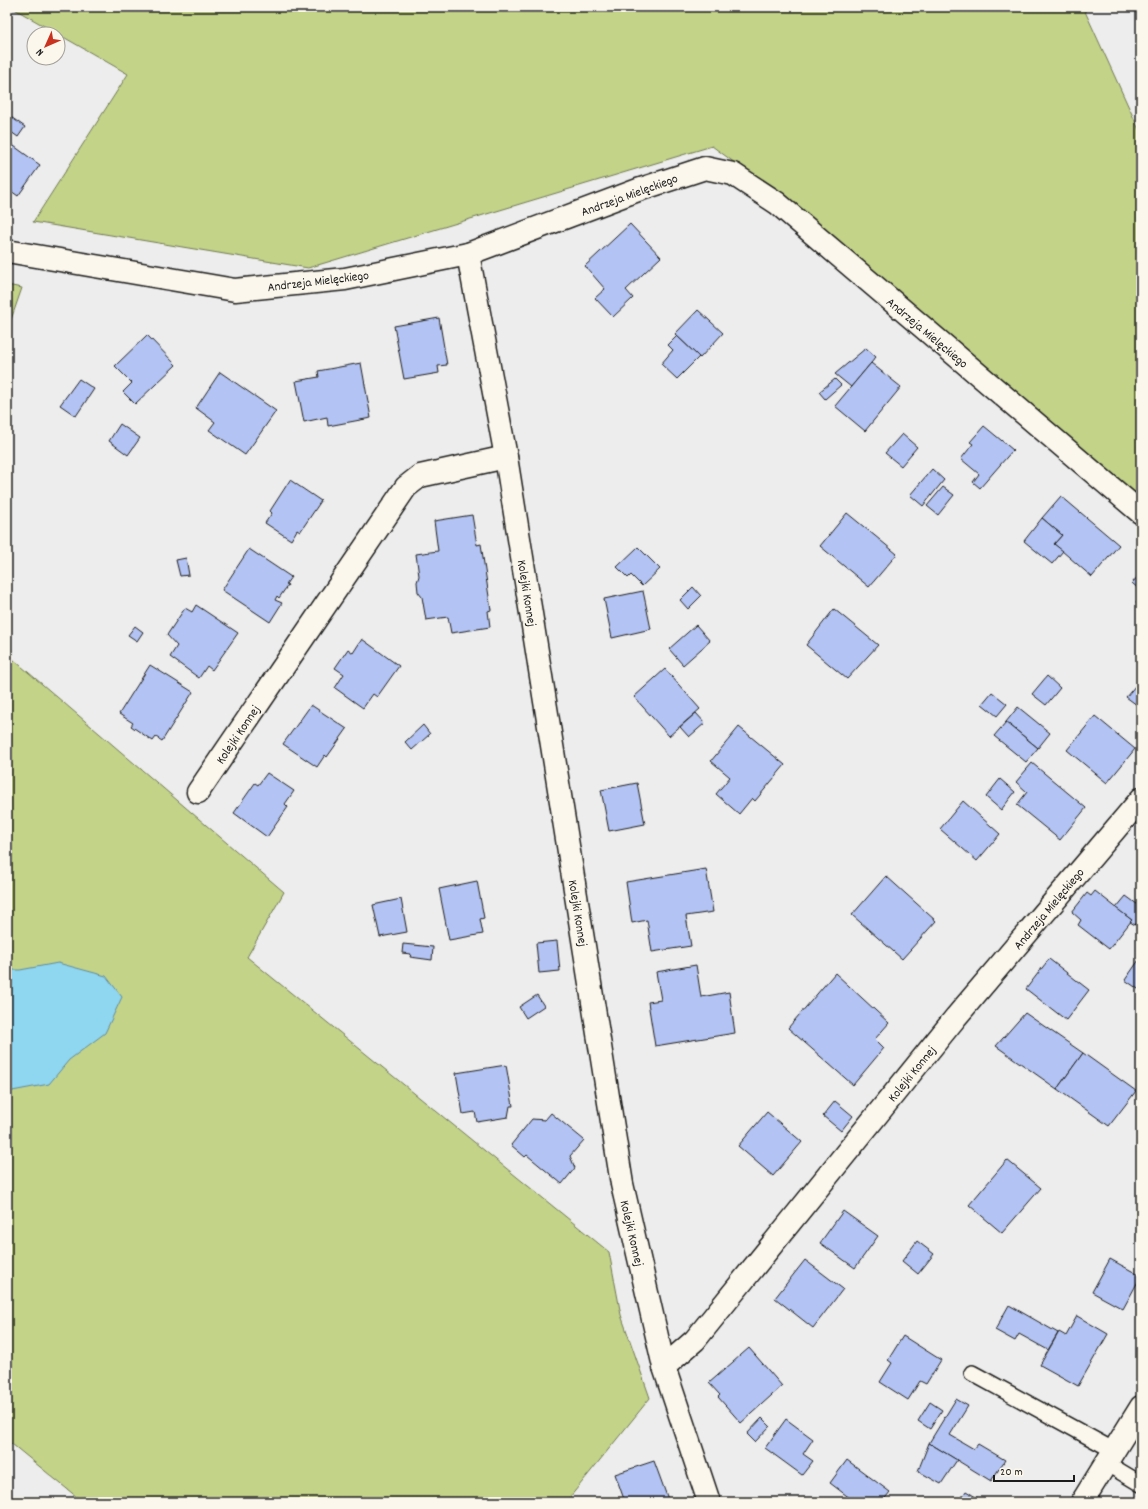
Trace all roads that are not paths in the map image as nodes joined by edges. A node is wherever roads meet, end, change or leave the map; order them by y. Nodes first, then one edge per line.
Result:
1 (7, 251) edge
2 (468, 254) junction
3 (506, 457) junction
4 (1141, 513) edge
5 (198, 792) dead end
6 (1141, 799) edge
7 (956, 1017) joint
8 (664, 1367) junction
9 (972, 1373) dead end
10 (1141, 1407) edge
11 (1109, 1457) junction
12 (1141, 1484) edge
13 (709, 1502) edge
14 (1082, 1502) edge

1 - 2 street, Andrzeja Mielęckiego
2 - 3 street, Kolejki Konnej
2 - 4 street, Andrzeja Mielęckiego
3 - 5 street, Kolejki Konnej
3 - 8 street, Kolejki Konnej
6 - 7 street, Andrzeja Mielęckiego
7 - 8 street, Kolejki Konnej
8 - 13 street, Kolejki Konnej
9 - 11 lane
10 - 11 street
11 - 12 lane
11 - 14 street

